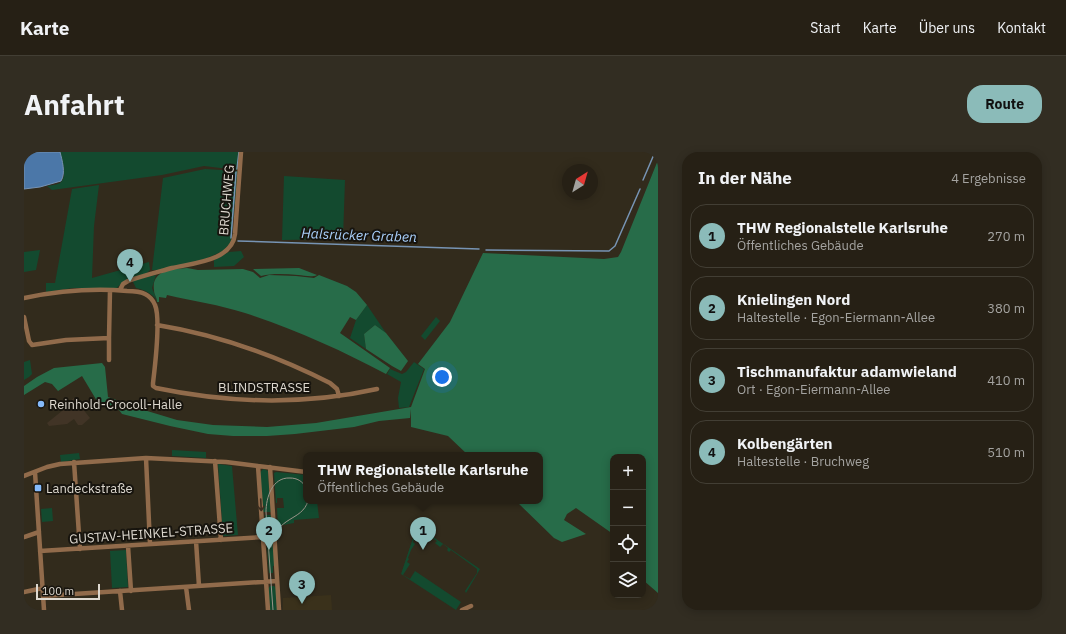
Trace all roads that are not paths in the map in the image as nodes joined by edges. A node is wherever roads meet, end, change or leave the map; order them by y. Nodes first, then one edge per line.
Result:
1 (241, 152) edge
2 (110, 290) junction
3 (120, 290) junction
4 (24, 298) edge
5 (24, 317) edge
6 (157, 325) junction
7 (26, 333) edge
8 (109, 338) junction
9 (109, 360) dead end
10 (377, 389) dead end
11 (339, 396) junction
12 (146, 458) junction
13 (215, 461) junction
14 (74, 462) junction
15 (258, 466) junction
16 (270, 467) junction
17 (35, 472) junction
18 (303, 472) edge
19 (24, 476) edge
20 (39, 532) junction
21 (24, 537) edge
22 (263, 537) junction
23 (221, 540) junction
24 (196, 541) junction
25 (150, 544) junction
26 (128, 546) junction
27 (80, 549) junction
28 (40, 551) junction
29 (277, 581) junction
30 (266, 582) junction
31 (199, 586) junction
32 (186, 587) junction
33 (42, 588) junction
34 (120, 591) junction
35 (131, 591) junction
36 (24, 592) edge
37 (43, 596) junction
38 (471, 606) dead end
39 (44, 610) edge
40 (122, 610) edge
41 (189, 610) edge
42 (268, 610) edge
43 (279, 610) edge
44 (462, 610) edge

1 - 3 street, BRUCHWEG
2 - 3 street
2 - 4 street
2 - 8 street
3 - 6 street
5 - 7 street
6 - 11 street
6 - 11 street, BLINDSTRASSE
7 - 8 street
8 - 9 street
10 - 11 street, BLINDSTRASSE
12 - 13 street
12 - 14 street
12 - 25 street
13 - 15 street
13 - 23 street
14 - 17 street
14 - 27 street
15 - 16 street
15 -> 22 street
16 - 18 street
16 - 29 street
17 - 19 street
17 - 20 street
20 - 21 street
20 - 28 street
22 - 23 street, GUSTAV-HEINKEL-STRASSE
22 - 30 street
23 - 24 street, GUSTAV-HEINKEL-STRASSE
24 - 25 street, GUSTAV-HEINKEL-STRASSE
24 - 31 street
25 - 26 street, GUSTAV-HEINKEL-STRASSE
26 - 27 street, GUSTAV-HEINKEL-STRASSE
26 - 35 street
27 - 28 street, GUSTAV-HEINKEL-STRASSE
28 - 33 street
29 - 30 street
29 - 43 street
30 - 31 street
30 - 42 street
31 - 32 street
32 - 35 street
32 - 41 street
33 - 36 street
33 - 37 street
34 - 35 street
34 - 37 street
34 - 40 street
37 - 39 street
38 - 44 street

